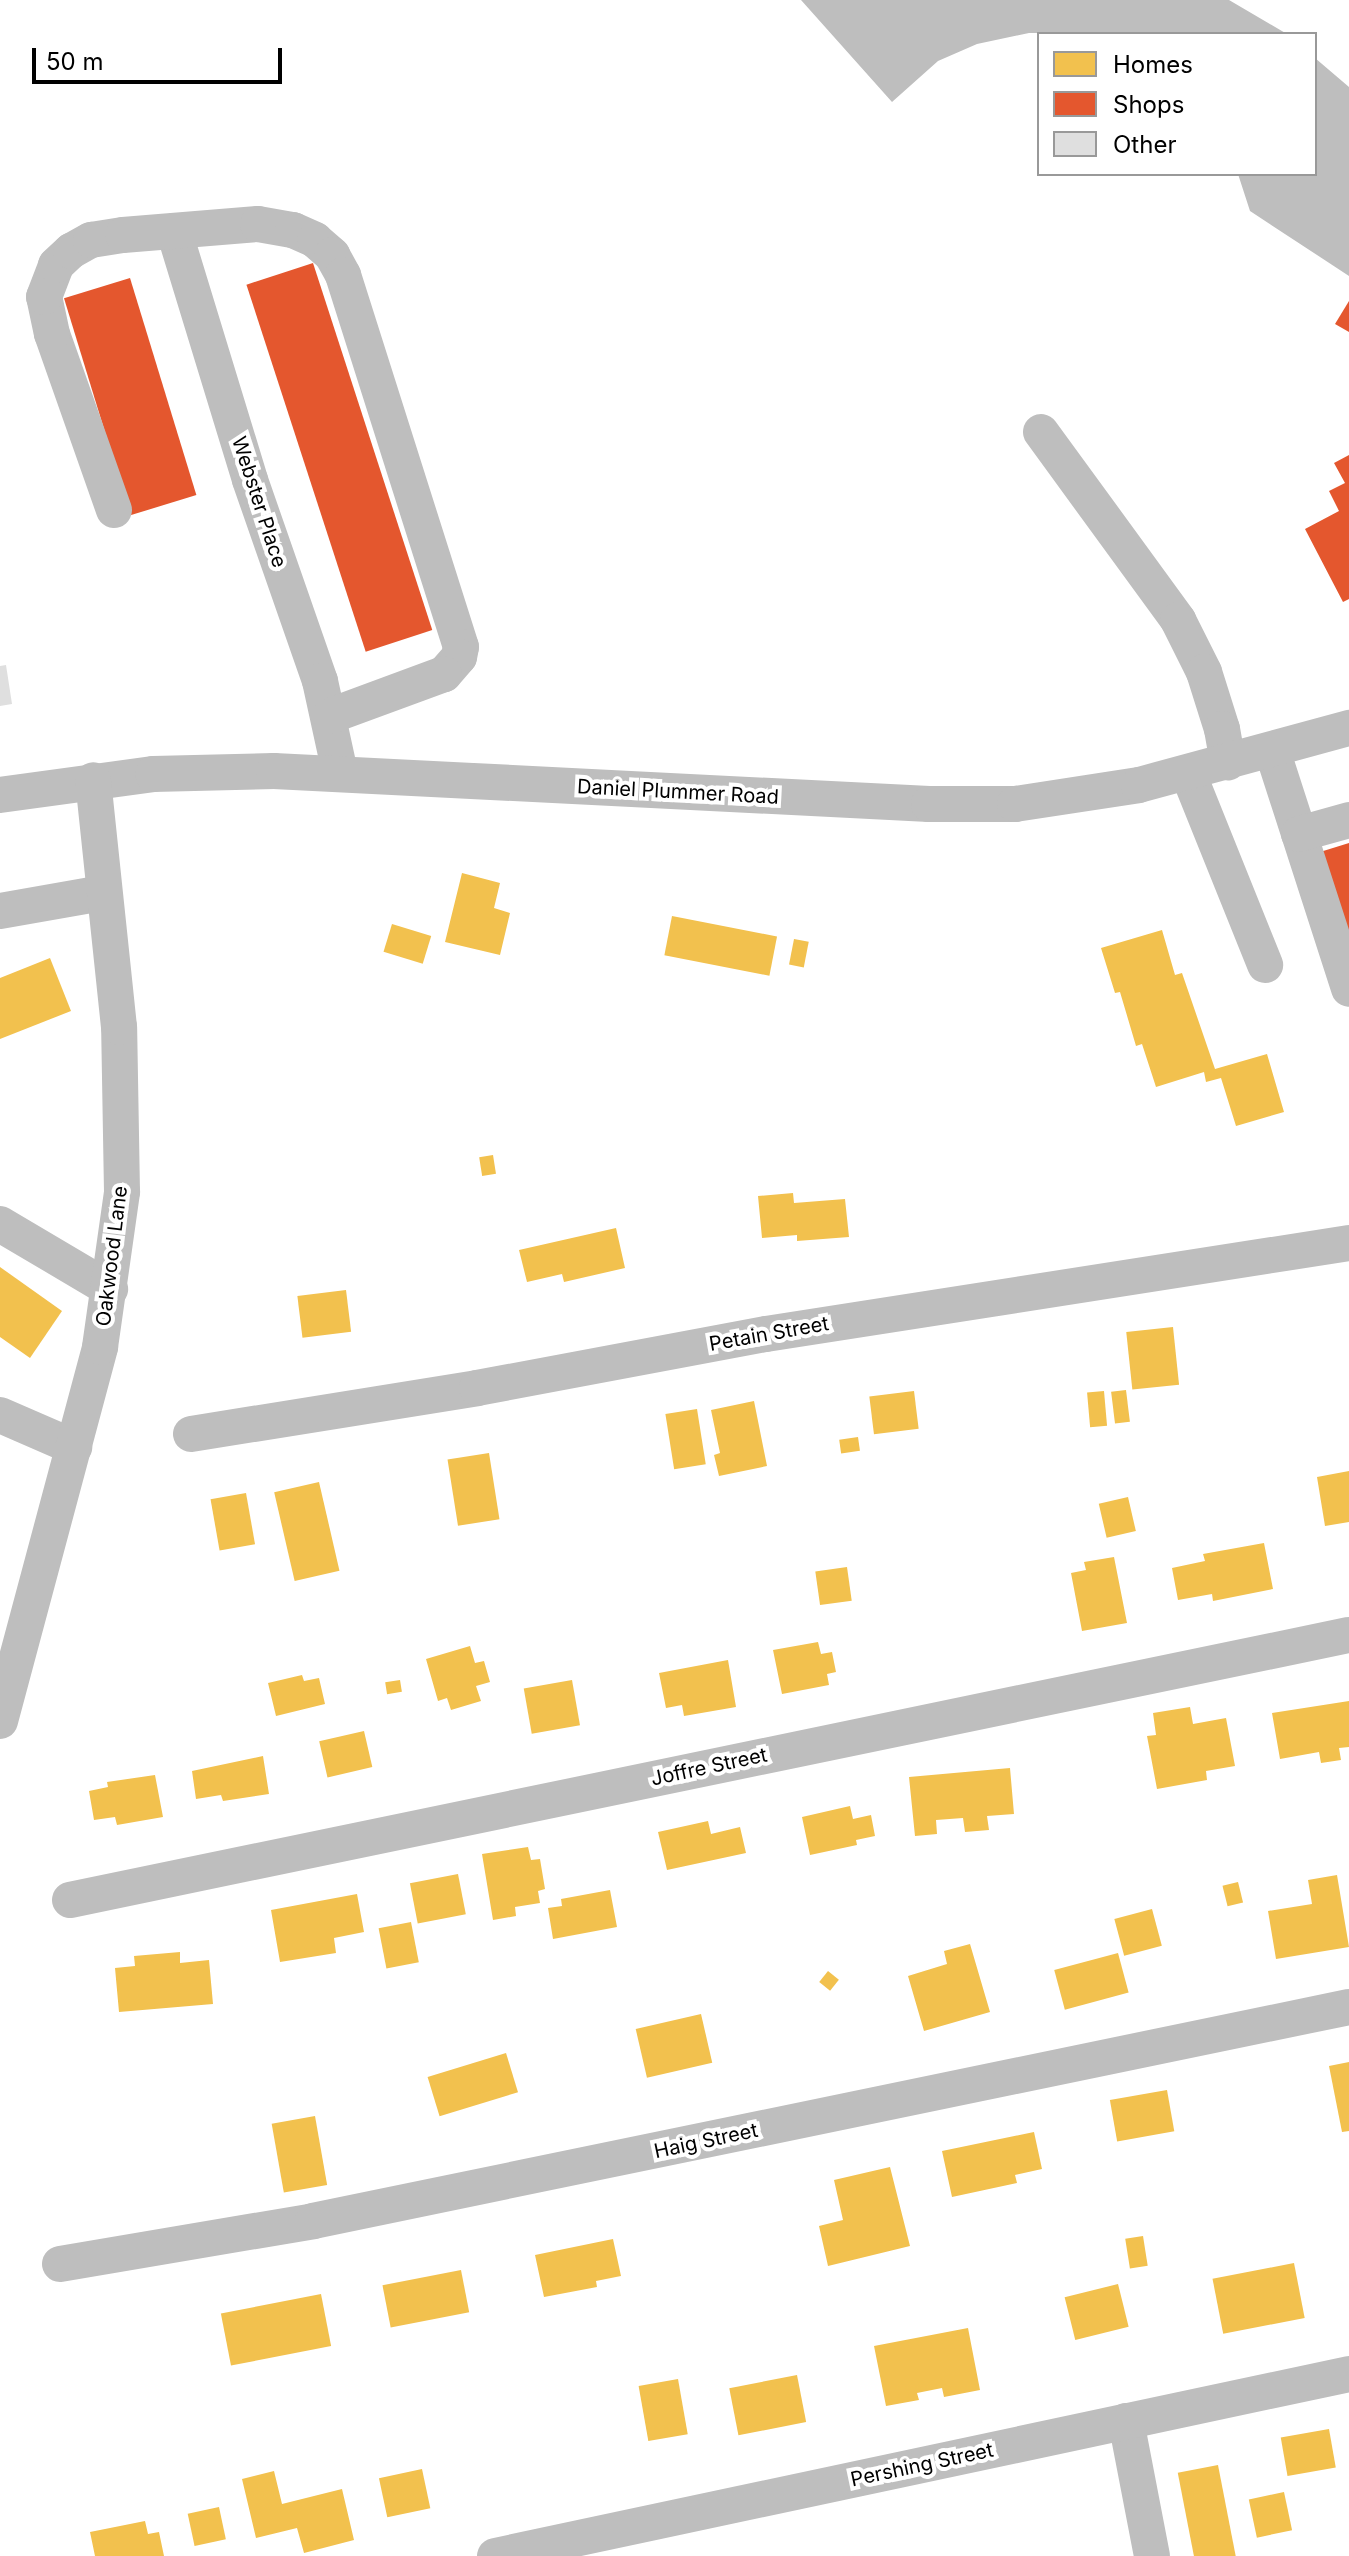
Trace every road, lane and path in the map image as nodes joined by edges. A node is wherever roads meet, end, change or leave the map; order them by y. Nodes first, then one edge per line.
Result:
1 (174, 231) junction
2 (1041, 432) dead end
3 (114, 510) dead end
4 (330, 716) junction
5 (1349, 728) edge
6 (1272, 750) junction
7 (1228, 762) junction
8 (340, 773) junction
9 (1188, 773) junction
10 (93, 780) junction
11 (0, 795) edge
12 (1349, 820) edge
13 (1299, 834) junction
14 (102, 893) junction
15 (0, 911) edge
16 (1265, 965) dead end
17 (1349, 989) edge
18 (0, 1224) edge
19 (1349, 1243) edge
20 (110, 1289) junction
21 (0, 1415) edge
22 (191, 1434) dead end
23 (74, 1447) junction
24 (1349, 1635) edge
25 (0, 1721) edge
26 (70, 1900) dead end
27 (1349, 2007) edge
28 (60, 2264) dead end
29 (1349, 2374) edge
30 (1126, 2421) junction
31 (495, 2556) edge
32 (1152, 2556) edge

1 - 3 street
1 - 4 street, Webster Place
1 - 4 street
2 - 7 street
4 - 8 street, Webster Place
5 - 6 street, Daniel Plummer Road
6 - 7 street, Daniel Plummer Road
6 - 13 street
7 - 9 street, Daniel Plummer Road
8 - 9 street, Daniel Plummer Road
8 - 10 street, Daniel Plummer Road
9 - 16 street
10 - 11 street, Daniel Plummer Road
10 - 14 street, Oakwood Lane
12 - 13 street
13 - 17 street
14 - 15 street
14 - 20 street, Oakwood Lane
18 - 20 street
19 - 22 street, Petain Street
20 - 23 street, Oakwood Lane
21 - 23 street
23 - 25 street, Oakwood Lane
24 - 26 street, Joffre Street
27 - 28 street, Haig Street
29 - 30 street, Pershing Street
30 - 31 street, Pershing Street
30 - 32 street

